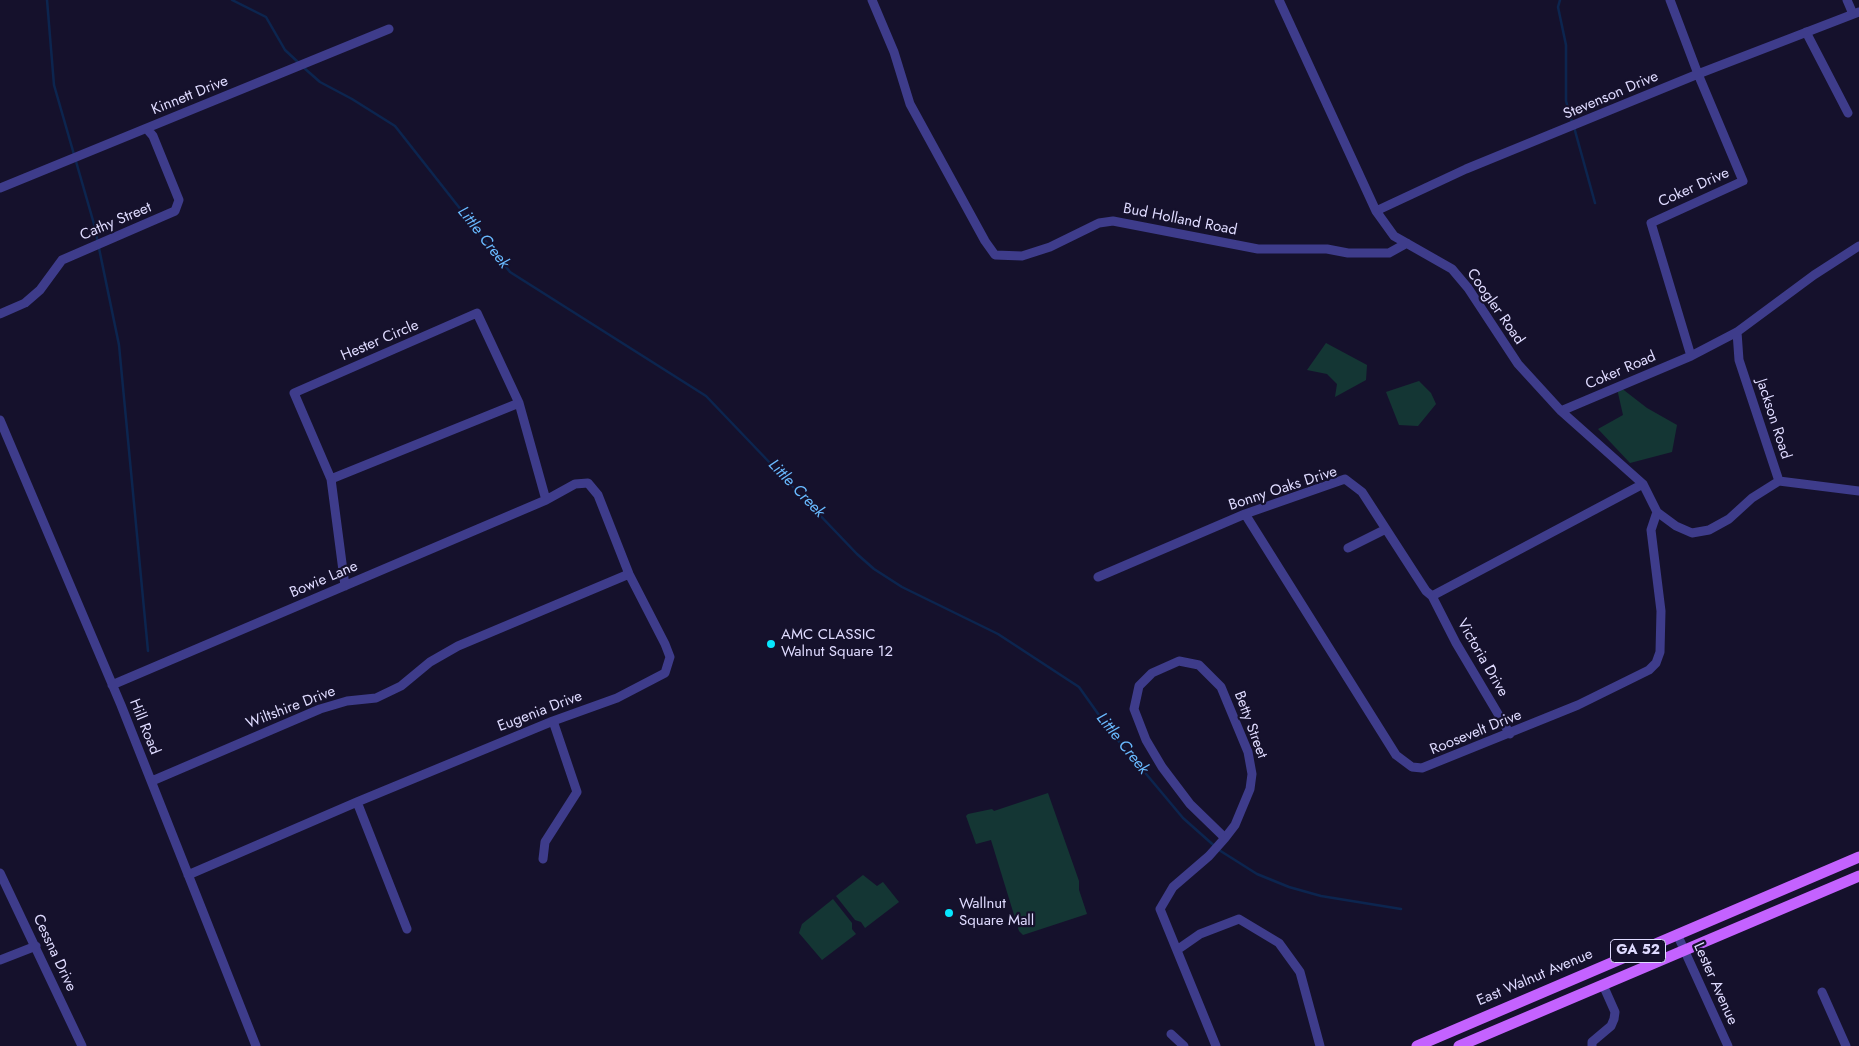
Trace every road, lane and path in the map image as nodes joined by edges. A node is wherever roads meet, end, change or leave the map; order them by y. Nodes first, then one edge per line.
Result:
1 (872, 0) edge
2 (1279, 0) edge
3 (1670, 0) edge
4 (1847, 0) edge
5 (1856, 13) edge
6 (390, 29) dead end
7 (1806, 32) junction
8 (1698, 74) junction
9 (1848, 113) dead end
10 (147, 129) junction
11 (0, 188) edge
12 (1376, 211) junction
13 (1406, 243) junction
14 (1859, 246) edge
15 (0, 314) edge
16 (1737, 332) junction
17 (1691, 356) junction
18 (519, 403) junction
19 (1561, 411) junction
20 (0, 420) edge
21 (331, 480) junction
22 (1779, 481) junction
23 (1643, 484) junction
24 (1859, 491) edge
25 (546, 500) junction
26 (1657, 512) junction
27 (1245, 514) junction
28 (1386, 529) junction
29 (1348, 548) dead end
30 (629, 574) junction
31 (1098, 577) dead end
32 (345, 586) junction
33 (1432, 596) junction
34 (112, 685) junction
35 (553, 721) junction
36 (1510, 734) junction
37 (152, 781) junction
38 (357, 802) junction
39 (1225, 838) junction
40 (1859, 857) edge
41 (543, 859) dead end
42 (0, 873) edge
43 (188, 876) junction
44 (1859, 876) edge
45 (408, 929) dead end
46 (1677, 934) junction
47 (36, 946) junction
48 (1177, 950) junction
49 (1685, 950) junction
50 (0, 960) edge
51 (1603, 985) junction
52 (1822, 992) dead end
53 (1170, 1034) dead end
54 (82, 1046) edge
55 (256, 1046) edge
56 (1184, 1046) edge
57 (1216, 1046) edge
58 (1320, 1046) edge
59 (1417, 1046) edge
60 (1459, 1046) edge
61 (1592, 1046) edge
62 (1728, 1046) edge
63 (1846, 1046) edge

1 - 13 street, Bud Holland Road
2 - 12 street, Coogler Road
3 - 8 street
4 - 5 street
5 - 7 street, Stevenson Drive
6 - 10 street, Kinnett Drive
7 - 8 street, Stevenson Drive
7 - 9 street
8 - 12 street, Stevenson Drive
8 - 17 street, Coker Drive
10 - 11 street, Kinnett Drive
10 - 15 street, Cathy Street
12 - 13 street, Coogler Road
13 - 19 street, Coogler Road
14 - 16 street
16 - 17 street
16 - 22 street, Jackson Road
17 - 19 street, Coker Road
18 - 21 street
18 - 21 street, Hester Circle
18 - 25 street, Hester Circle
19 - 23 street, Coogler Road
20 - 34 street, Hill Road
21 - 32 street, Hester Circle
22 - 24 street
22 - 26 street
23 - 26 street, Coogler Road
23 - 33 street
25 - 30 street, Eugenia Drive
25 - 32 street, Bowie Lane
26 - 36 street, Roosevelt Drive
27 - 28 street, Bonny Oaks Drive
27 - 31 street, Bonny Oaks Drive
27 - 36 street, Roosevelt Drive
28 - 29 street
28 - 33 street, Bonny Oaks Drive
30 - 35 street, Eugenia Drive
30 - 37 street, Wiltshire Drive
32 - 34 street, Bowie Lane
33 - 36 street, Victoria Drive
34 - 37 street, Hill Road
35 - 38 street, Eugenia Drive
35 - 41 street
37 - 43 street, Hill Road
38 - 43 street, Eugenia Drive
38 - 45 street
39 - 39 street, Betty Street
39 - 48 street, Betty Street
40 - 46 main road, East Walnut Avenue / GA 52
42 - 47 street, Cessna Drive
43 - 55 street, Hill Road
44 - 49 main road, GA 52
46 - 49 street, Lester Avenue
46 - 59 main road, East Walnut Avenue / GA 52
47 - 50 street
47 - 54 street, Cessna Drive
48 - 57 street, Betty Street
48 - 58 street
49 - 51 main road, GA 52
49 - 62 street, Lester Avenue
51 - 60 main road, GA 52
51 - 61 street
52 - 63 street
53 - 56 street

